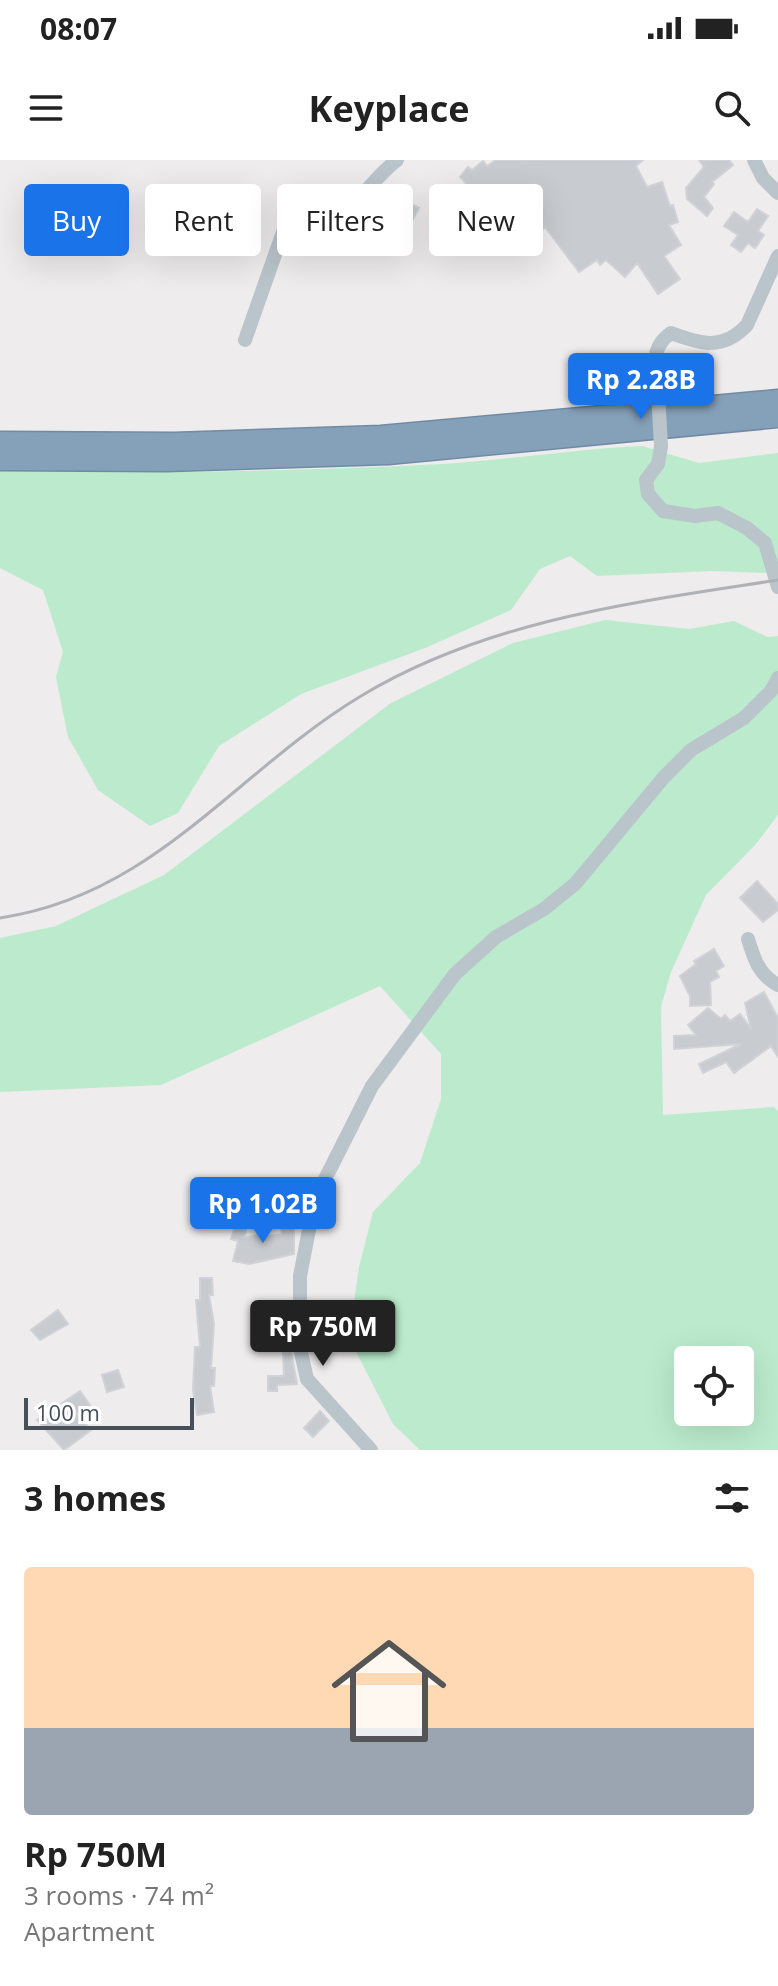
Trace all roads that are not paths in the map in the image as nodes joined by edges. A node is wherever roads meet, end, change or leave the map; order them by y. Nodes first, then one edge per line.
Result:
1 (397, 160) edge
2 (754, 160) edge
3 (778, 193) edge
4 (778, 256) edge
5 (245, 340) dead end
6 (778, 400) edge
7 (778, 417) edge
8 (0, 442) edge
9 (0, 460) edge
10 (778, 587) edge
11 (778, 678) edge
12 (748, 939) dead end
13 (778, 985) edge
14 (371, 1450) edge

1 - 5 street
2 - 3 street
4 - 10 street, bridge
6 - 8 highway
7 - 9 highway
11 - 14 street
12 - 13 street

